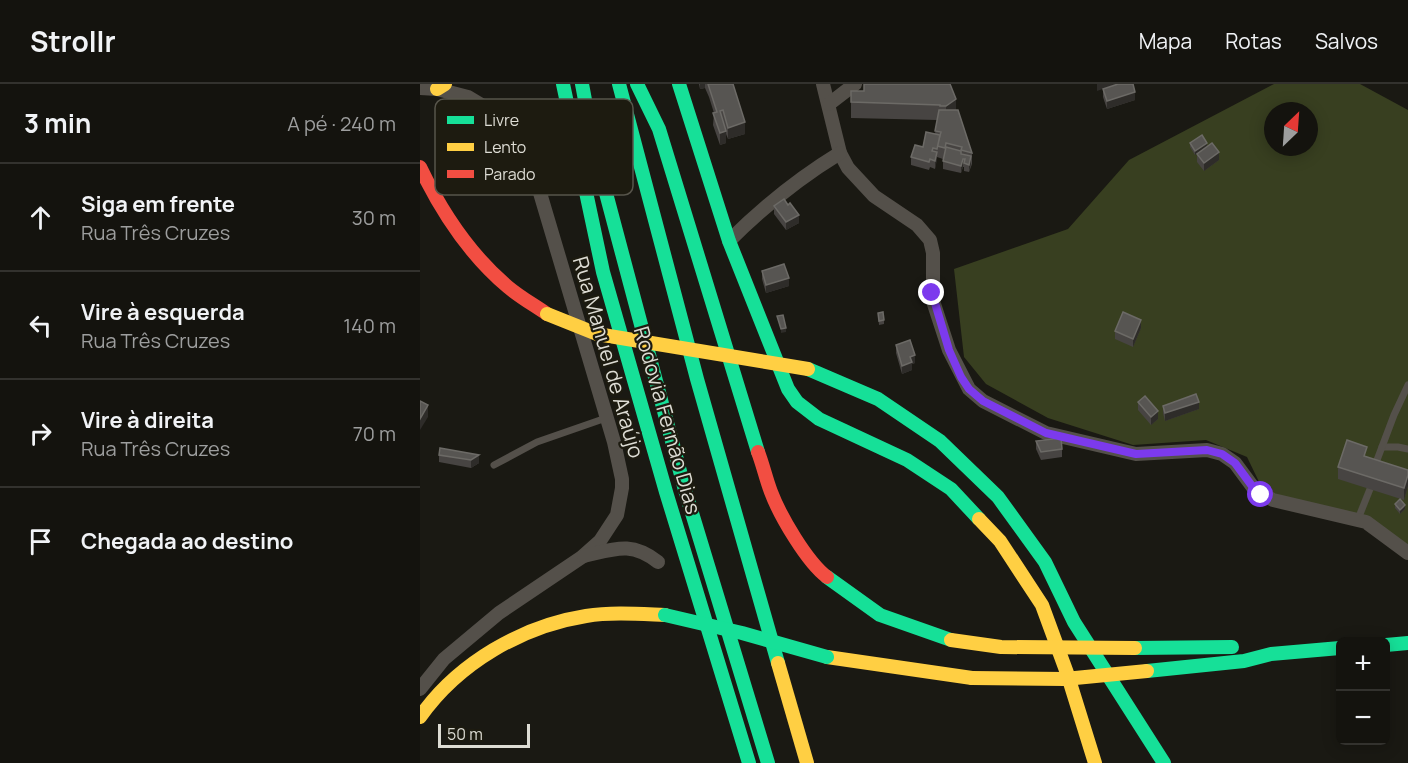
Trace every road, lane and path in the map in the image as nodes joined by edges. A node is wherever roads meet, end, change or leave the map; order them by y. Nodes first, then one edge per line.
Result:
1 (562, 84) edge
2 (582, 84) edge
3 (619, 84) edge
4 (637, 84) edge
5 (679, 84) edge
6 (823, 84) edge
7 (855, 84) edge
8 (441, 87) edge
9 (420, 88) edge
10 (471, 99) edge
11 (565, 99) edge
12 (585, 99) edge
13 (623, 99) edge
14 (829, 104) junction
15 (633, 137) edge
16 (840, 153) junction
17 (420, 167) edge
18 (541, 195) edge
19 (586, 195) edge
20 (607, 195) edge
21 (729, 241) junction
22 (1408, 384) edge
23 (606, 418) junction
24 (1382, 447) junction
25 (1408, 449) edge
26 (494, 465) dead end
27 (1373, 471) edge
28 (1370, 489) dead end
29 (1358, 519) junction
30 (1408, 553) edge
31 (582, 557) junction
32 (658, 562) dead end
33 (1408, 643) edge
34 (1390, 645) edge
35 (1336, 648) edge
36 (1270, 654) junction
37 (420, 689) edge
38 (420, 717) edge
39 (749, 763) edge
40 (768, 763) edge
41 (807, 763) edge
42 (1095, 763) edge
43 (1164, 763) edge

1 - 11 main road, Rodovia Fernão Dias
2 - 12 main road, Rodovia Fernão Dias
3 - 13 main road
4 - 36 main road, bridge
5 - 21 main road
6 - 14 street
7 - 14 street
8 - 9 street, Rua Manuel de Araújo
8 - 10 street, Rua Manuel de Araújo
14 - 16 street
15 - 41 main road
16 - 21 street
16 - 29 street
17 - 43 main road, bridge
18 - 23 street, Rua Manuel de Araújo
19 - 39 main road, Rodovia Fernão Dias
20 - 40 main road, Rodovia Fernão Dias
21 - 42 main road
22 - 24 lane
23 - 26 lane
23 - 31 street, Rua Manuel de Araújo
24 - 25 lane
24 - 27 lane
28 - 29 lane
29 - 30 street
31 - 32 street
31 - 37 street, Rua Manuel de Araújo
33 - 34 main road
35 - 36 main road
36 - 38 main road, bridge

